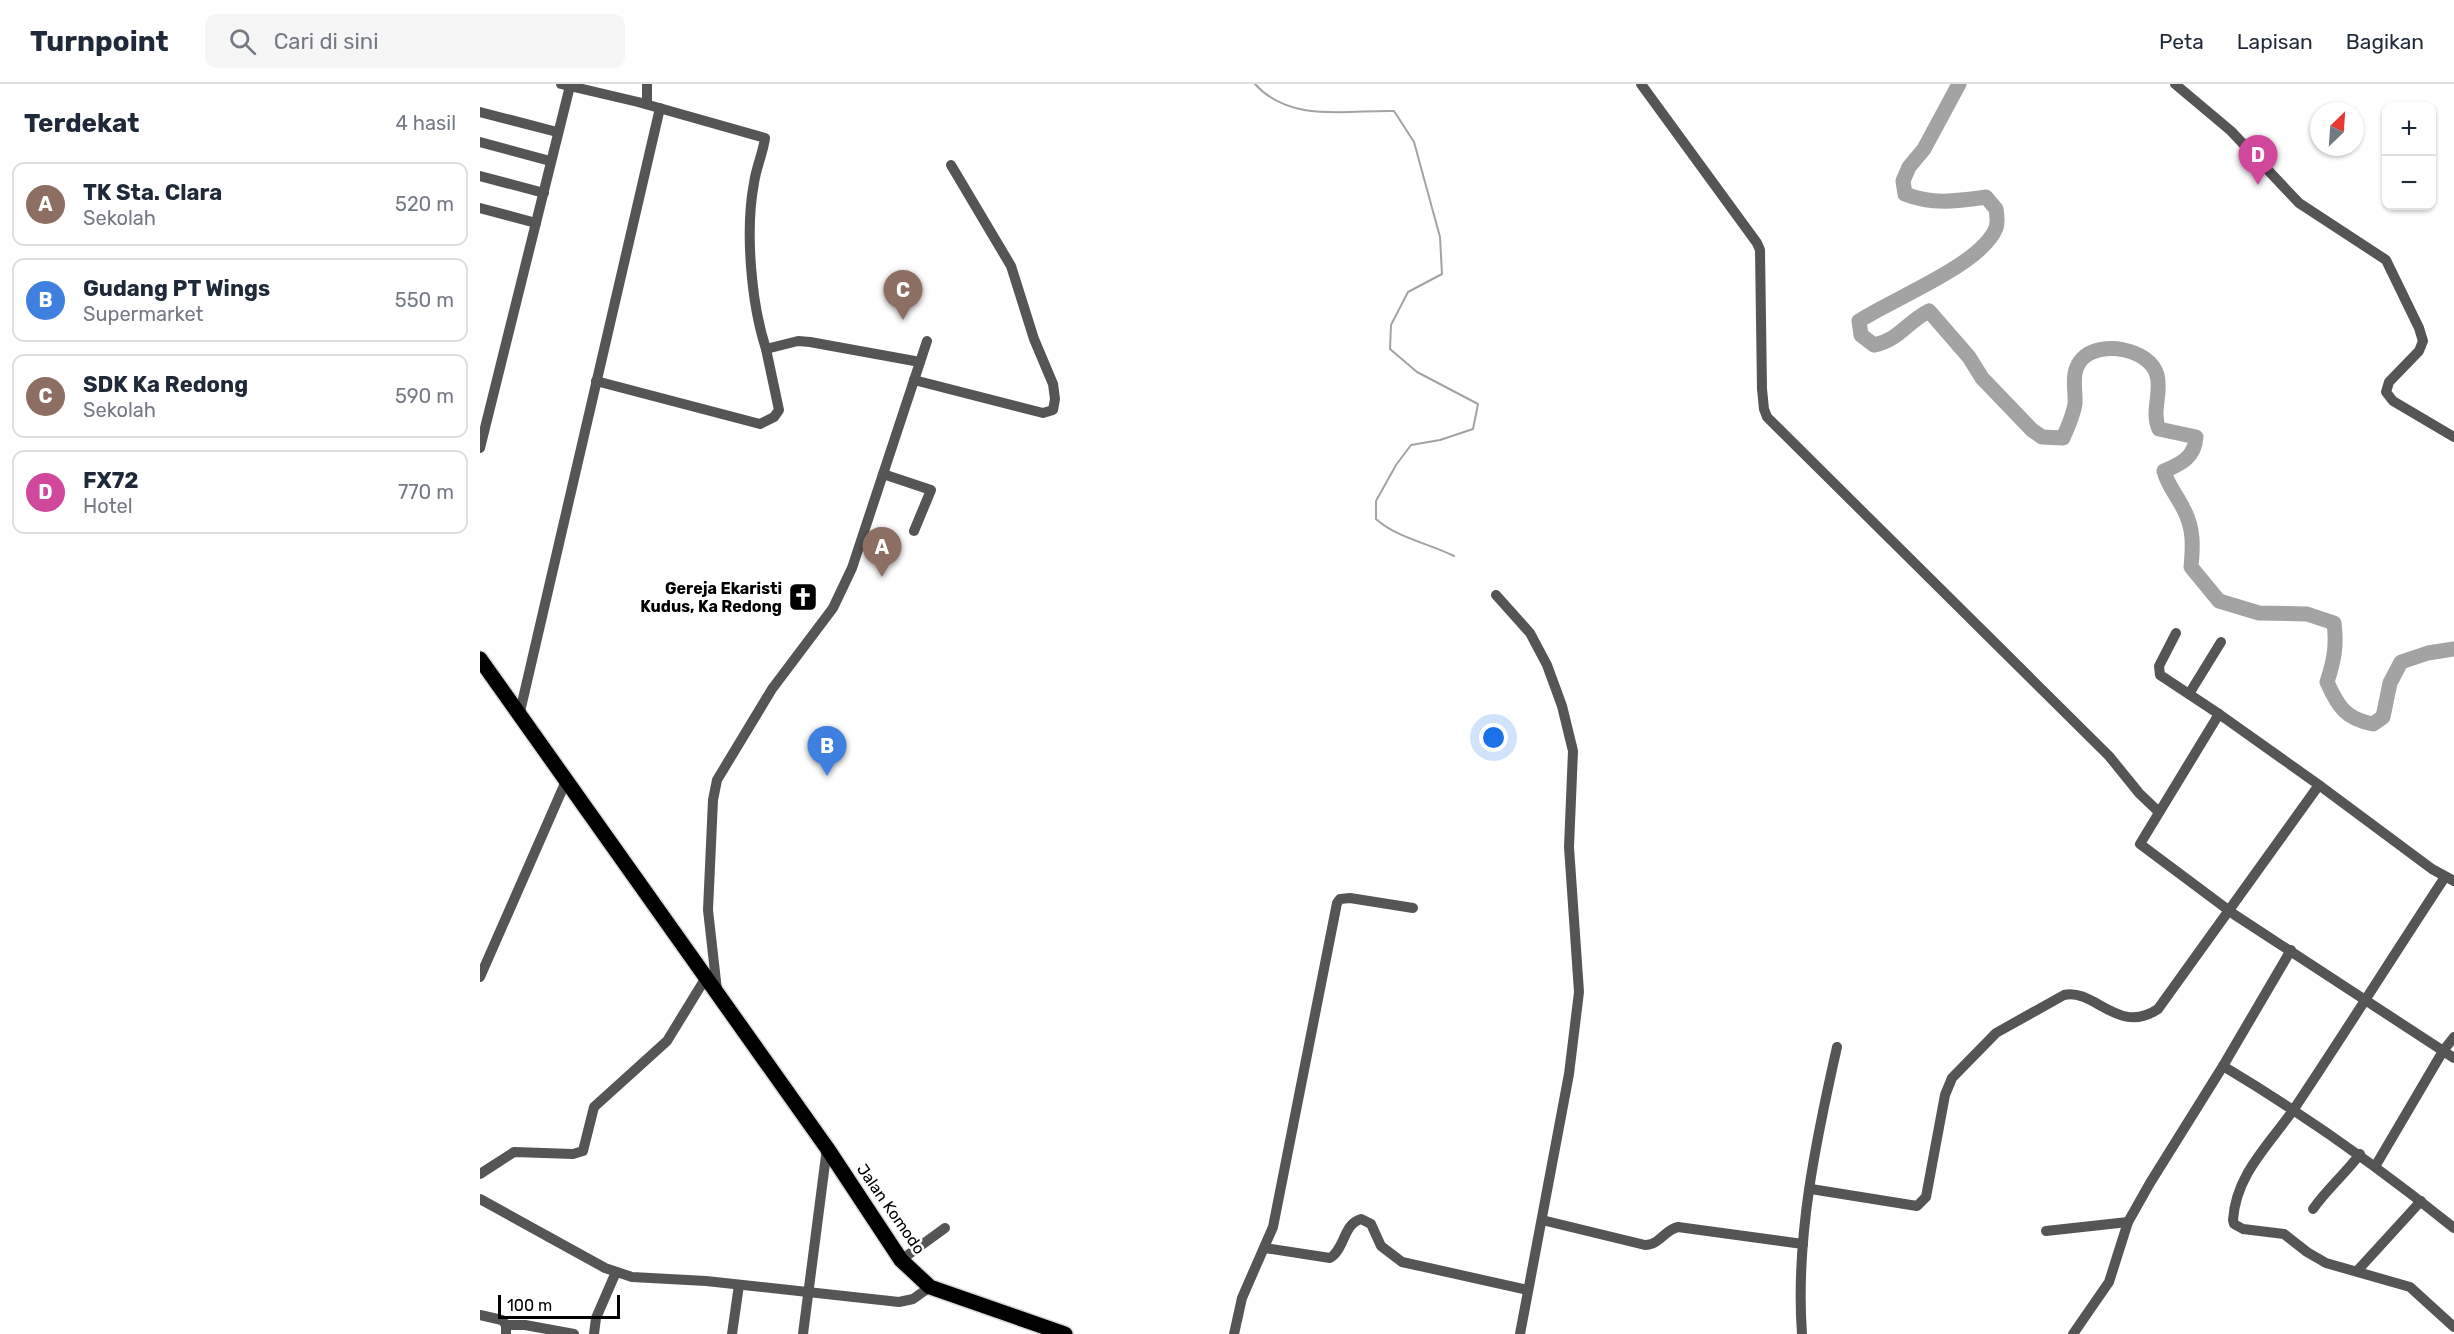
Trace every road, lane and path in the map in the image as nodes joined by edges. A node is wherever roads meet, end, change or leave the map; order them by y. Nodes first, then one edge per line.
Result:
1 (646, 84) edge
2 (1641, 84) edge
3 (2175, 84) edge
4 (565, 85) edge
5 (647, 104) junction
6 (660, 108) junction
7 (480, 112) edge
8 (557, 132) junction
9 (480, 142) edge
10 (550, 161) junction
11 (951, 165) dead end
12 (480, 177) edge
13 (544, 193) junction
14 (480, 208) edge
15 (536, 223) junction
16 (927, 340) dead end
17 (768, 348) junction
18 (920, 362) junction
19 (914, 380) junction
20 (596, 381) junction
21 (2454, 437) edge
22 (480, 447) edge
23 (883, 474) junction
24 (914, 531) dead end
25 (1496, 595) dead end
26 (2176, 633) dead end
27 (2221, 642) dead end
28 (480, 659) edge
29 (2189, 694) junction
30 (2219, 714) junction
31 (519, 716) junction
32 (566, 781) junction
33 (2319, 784) junction
34 (2159, 812) junction
35 (2449, 879) edge
36 (1413, 908) dead end
37 (2231, 911) junction
38 (2291, 950) junction
39 (480, 977) edge
40 (705, 979) junction
41 (717, 994) junction
42 (2364, 999) junction
43 (2454, 1038) edge
44 (1837, 1047) dead end
45 (2443, 1051) junction
46 (2454, 1058) edge
47 (2223, 1066) junction
48 (2295, 1109) junction
49 (827, 1148) junction
50 (2360, 1154) junction
51 (2376, 1165) junction
52 (480, 1174) edge
53 (1811, 1189) junction
54 (480, 1199) edge
55 (2421, 1202) junction
56 (2313, 1209) dead end
57 (1542, 1220) junction
58 (2128, 1222) junction
59 (945, 1228) dead end
60 (2454, 1228) edge
61 (2046, 1231) dead end
62 (1803, 1244) junction
63 (1265, 1248) junction
64 (901, 1260) junction
65 (2357, 1271) junction
66 (616, 1272) junction
67 (739, 1285) junction
68 (930, 1287) junction
69 (1528, 1290) junction
70 (807, 1292) junction
71 (480, 1315) edge
72 (2454, 1327) edge
73 (506, 1329) edge
74 (574, 1334) edge
75 (594, 1334) edge
76 (732, 1334) edge
77 (802, 1334) edge
78 (1065, 1334) edge
79 (1234, 1334) edge
80 (1520, 1334) edge
81 (1802, 1334) edge
82 (2073, 1334) edge

1 - 5 street
2 - 34 street
3 - 21 street
4 - 5 street
4 - 8 street
5 - 6 street
6 - 17 street
6 - 20 street
7 - 8 street
8 - 10 street
9 - 10 street
10 - 13 street
11 - 19 street
12 - 13 street
13 - 15 street
14 - 15 street
15 - 22 street
16 - 18 street
17 - 18 street
17 - 20 street
18 - 19 street
19 - 23 street
20 - 31 street
23 - 24 street
23 - 41 street
25 - 57 street
26 - 29 street
27 - 29 street
28 - 31 highway, Jalan Komodo
29 - 30 street
30 - 33 street
30 - 34 street
31 - 32 highway, Jalan Komodo
32 - 39 street
32 - 40 highway, Jalan Komodo
33 - 35 street
33 - 37 street
34 - 37 street
35 - 42 street
36 - 63 street
37 - 38 street
37 - 53 street
38 - 42 street
38 - 47 street
40 - 41 highway, Jalan Komodo
40 - 52 street
41 - 49 highway, Jalan Komodo
42 - 45 street
42 - 48 street
43 - 45 street
44 - 53 street
45 - 46 street
45 - 51 street
47 - 48 street
47 - 58 street
48 - 50 street
48 - 65 street
49 - 64 highway, Jalan Komodo
49 - 70 street
50 - 51 street
50 - 56 street
51 - 55 street
53 - 62 street
54 - 66 street
55 - 60 street
55 - 65 street
57 - 62 street
57 - 69 street
58 - 61 street
58 - 82 street
59 - 64 street
62 - 81 street
63 - 69 street
63 - 79 street
64 - 68 highway, Jalan Komodo
65 - 72 street
66 - 67 street
66 - 75 street
67 - 70 street
67 - 76 street
68 - 70 street
68 - 78 highway, Jalan Komodo
69 - 80 street
70 - 77 street
71 - 73 street
73 - 74 street

